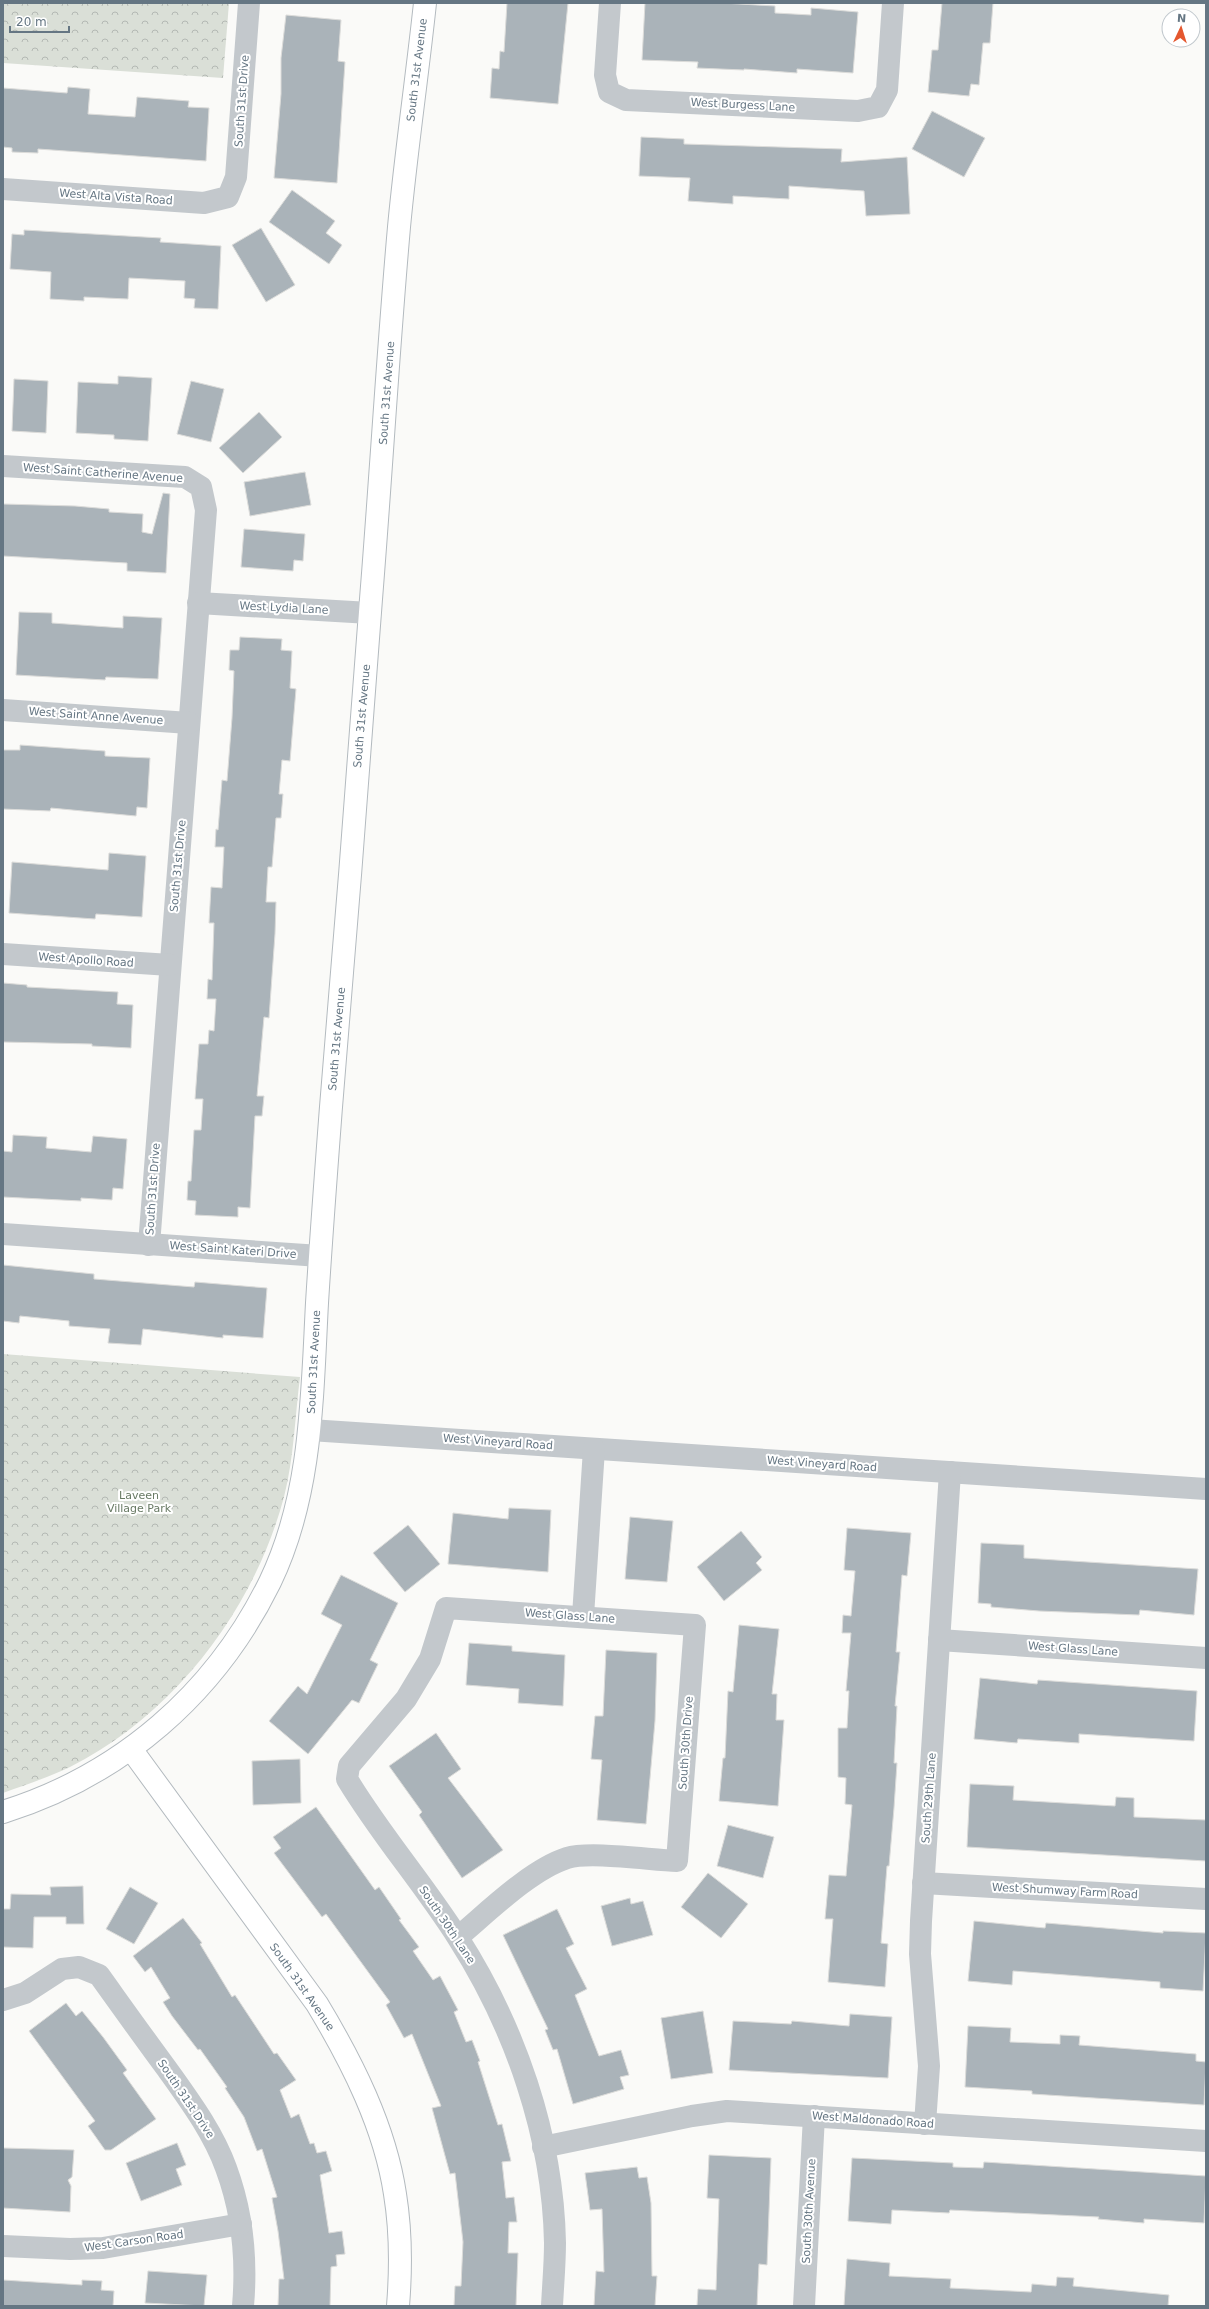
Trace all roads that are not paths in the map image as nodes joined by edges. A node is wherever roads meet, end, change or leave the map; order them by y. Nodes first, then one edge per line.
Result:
1 (249, 3) edge
2 (425, 3) edge
3 (610, 3) edge
4 (893, 3) edge
5 (3, 189) edge
6 (228, 197) joint
7 (3, 466) edge
8 (201, 487) joint
9 (198, 603) junction
10 (370, 613) junction
11 (3, 710) edge
12 (189, 723) junction
13 (3, 954) edge
14 (170, 965) junction
15 (3, 1234) edge
16 (149, 1245) junction
17 (320, 1256) junction
18 (310, 1430) junction
19 (594, 1448) junction
20 (950, 1472) junction
21 (1206, 1489) edge
22 (446, 1608) joint
23 (584, 1616) junction
24 (694, 1625) joint
25 (939, 1640) junction
26 (1206, 1658) edge
27 (131, 1750) junction
28 (3, 1812) edge
29 (923, 1883) junction
30 (1206, 1899) edge
31 (458, 1937) junction
32 (3, 2000) edge
33 (814, 2116) junction
34 (925, 2124) junction
35 (1206, 2141) edge
36 (543, 2147) junction
37 (240, 2224) junction
38 (3, 2246) edge
39 (244, 2306) edge
40 (398, 2306) edge
41 (552, 2306) edge
42 (804, 2306) edge

1 - 6 street, South 31st Drive
2 - 10 street, South 31st Avenue
3 - 4 street, West Burgess Lane
5 - 6 street, West Alta Vista Road
7 - 8 street, West Saint Catherine Avenue
8 - 9 street, South 31st Drive
9 - 10 street, West Lydia Lane
9 - 12 street, South 31st Drive
10 - 17 street, South 31st Avenue
11 - 12 street, West Saint Anne Avenue
12 - 14 street, South 31st Drive
13 - 14 street, West Apollo Road
14 - 16 street, South 31st Drive
15 - 16 street, West Saint Kateri Drive
16 - 17 street, West Saint Kateri Drive
17 - 18 street, South 31st Avenue
18 - 19 street, West Vineyard Road
18 - 27 street
19 - 20 street, West Vineyard Road
19 - 23 street
20 - 21 street, West Vineyard Road
20 - 25 street, South 29th Lane
22 - 23 street, West Glass Lane
22 - 31 street, South 30th Lane
23 - 24 street, West Glass Lane
24 - 31 street, South 30th Drive
25 - 26 street, West Glass Lane
25 - 29 street, South 29th Lane
27 - 28 street
27 - 40 street, South 31st Avenue
29 - 30 street, West Shumway Farm Road
29 - 34 street, South 29th Lane
31 - 36 street, South 30th Lane
32 - 37 street, South 31st Drive
33 - 34 street, West Maldonado Road
33 - 36 street, West Maldonado Road
33 - 42 street, South 30th Avenue
34 - 35 street, West Maldonado Road
36 - 41 street, South 30th Lane
37 - 38 street, West Carson Road
37 - 39 street, South 31st Drive

